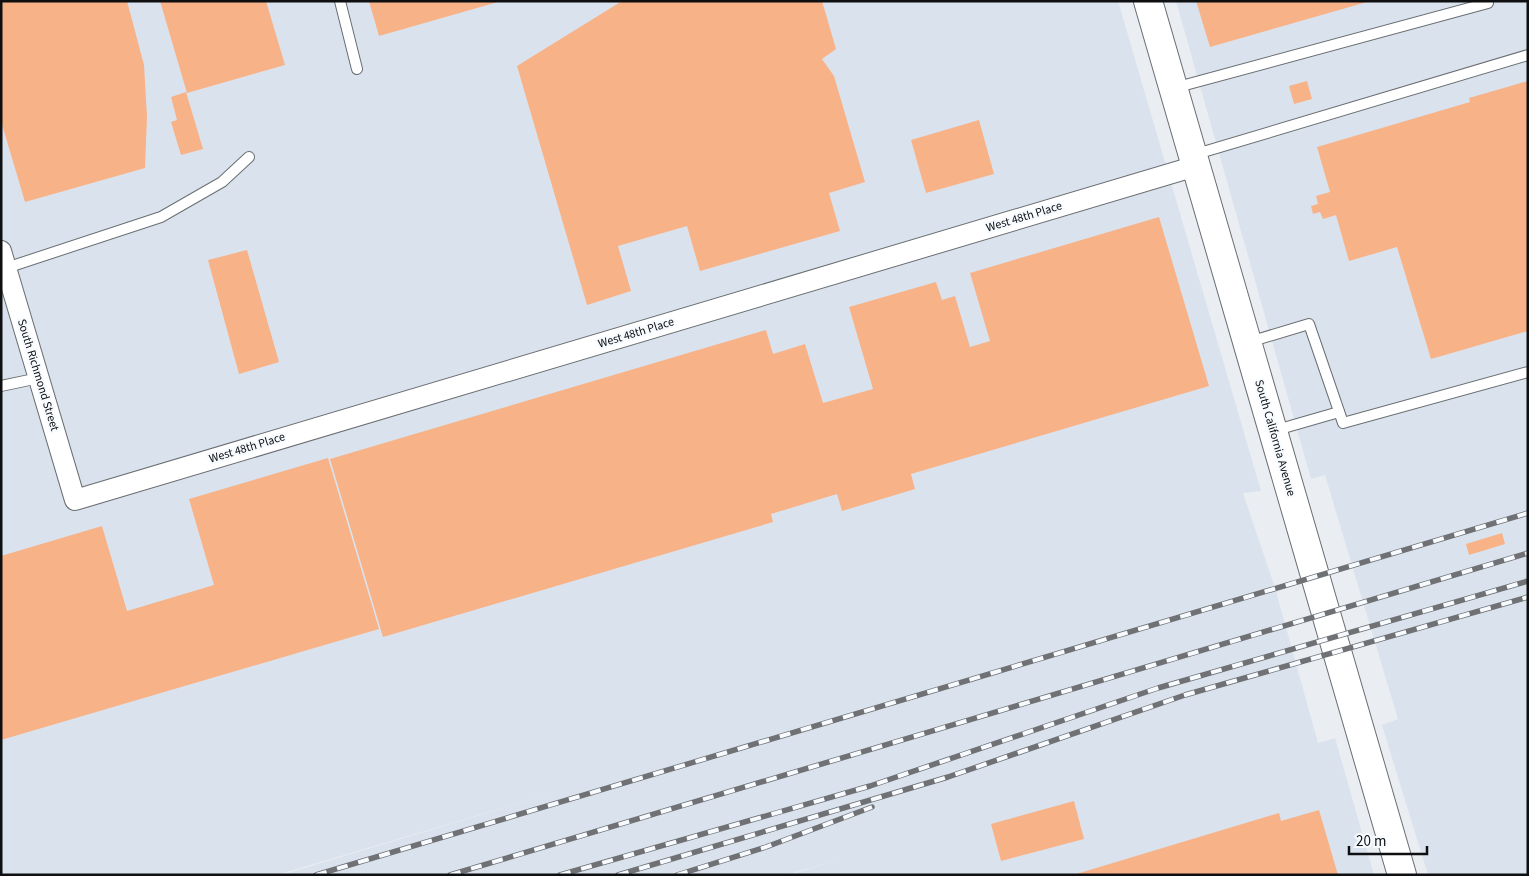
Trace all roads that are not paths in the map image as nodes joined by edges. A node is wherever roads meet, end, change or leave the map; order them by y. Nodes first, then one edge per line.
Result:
1 (340, 1) edge
2 (1148, 1) edge
3 (1488, 3) dead end
4 (1528, 55) edge
5 (357, 69) dead end
6 (1173, 88) junction
7 (249, 157) dead end
8 (1194, 160) junction
9 (4, 260) edge
10 (1247, 342) junction
11 (1528, 372) edge
12 (39, 378) junction
13 (1, 386) edge
14 (1340, 412) junction
15 (1272, 431) junction
16 (75, 500) joint
17 (1402, 875) edge

1 - 5 lane
2 - 6 street, South California Avenue
3 - 6 lane
4 - 8 lane
6 - 8 street, South California Avenue
7 - 9 lane
8 - 10 street, South California Avenue
8 - 16 street, West 48th Place
9 - 12 street, South Richmond Street
10 - 14 lane
10 - 15 street, South California Avenue
11 - 14 lane
12 - 13 lane
12 - 16 street, South Richmond Street
14 - 15 lane
15 - 17 street, South California Avenue

